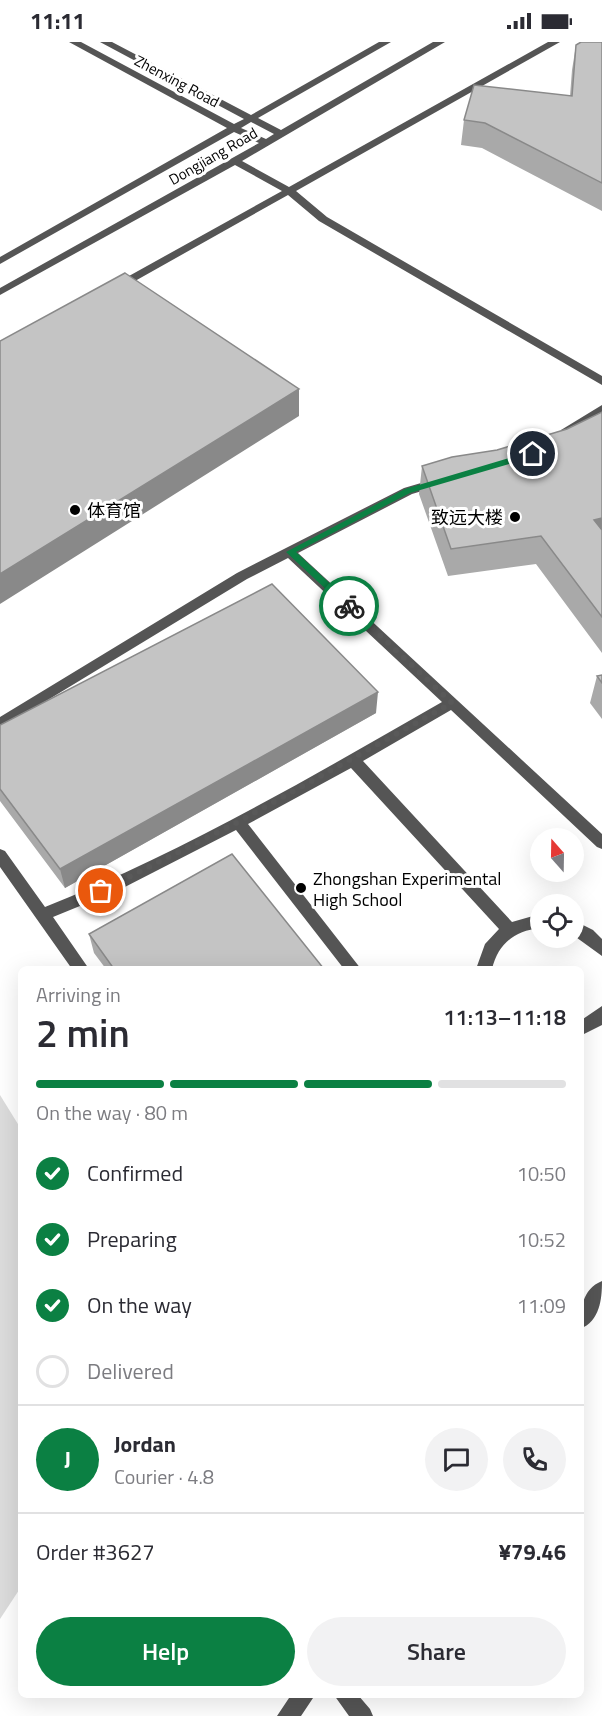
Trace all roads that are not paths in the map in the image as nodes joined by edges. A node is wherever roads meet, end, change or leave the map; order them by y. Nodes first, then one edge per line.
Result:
1 (74, 42) edge
2 (105, 42) edge
3 (386, 42) edge
4 (440, 42) edge
5 (555, 42) edge
6 (249, 120) junction
7 (235, 129) junction
8 (281, 134) junction
9 (267, 143) junction
10 (236, 161) junction
11 (288, 190) junction
12 (0, 261) edge
13 (0, 292) edge
14 (103, 294) edge
15 (602, 381) edge
16 (602, 409) edge
17 (553, 441) edge
18 (453, 478) edge
19 (290, 552) junction
20 (452, 703) junction
21 (0, 724) edge
22 (353, 760) junction
23 (238, 822) junction
24 (602, 843) edge
25 (0, 855) edge
26 (42, 915) junction
27 (530, 922) edge
28 (508, 929) junction
29 (584, 933) edge
30 (602, 949) edge
31 (79, 966) edge
32 (351, 966) edge
33 (484, 966) edge
34 (600, 1019) edge
35 (584, 1027) edge
36 (602, 1290) edge
37 (584, 1315) edge
38 (302, 1698) edge
39 (347, 1698) edge
40 (286, 1716) edge
41 (363, 1716) edge

1 - 7 street, Zhenxing Road
2 - 6 street, Zhenxing Road
3 - 6 street, Dongjiang Road
4 - 8 street, Dongjiang Road
5 - 11 street
6 - 7 street, Dongjiang Road
6 - 8 street, Zhenxing Road
7 - 9 street, Zhenxing Road
7 - 12 street, Dongjiang Road
8 - 9 street, Dongjiang Road
9 - 10 street, Dongjiang Road
10 - 11 street
10 - 13 street, Dongjiang Road
11 - 14 street
11 - 15 street
16 - 17 street
18 - 19 street
19 - 20 street
19 - 21 street
20 - 22 street
20 - 24 street
22 - 23 street
22 - 28 street
23 - 26 street
23 - 32 street
25 - 26 street
26 - 31 street
27 - 28 street
28 - 33 street
29 - 30 street
34 - 35 street
36 - 37 street
38 - 40 street
39 - 41 street

